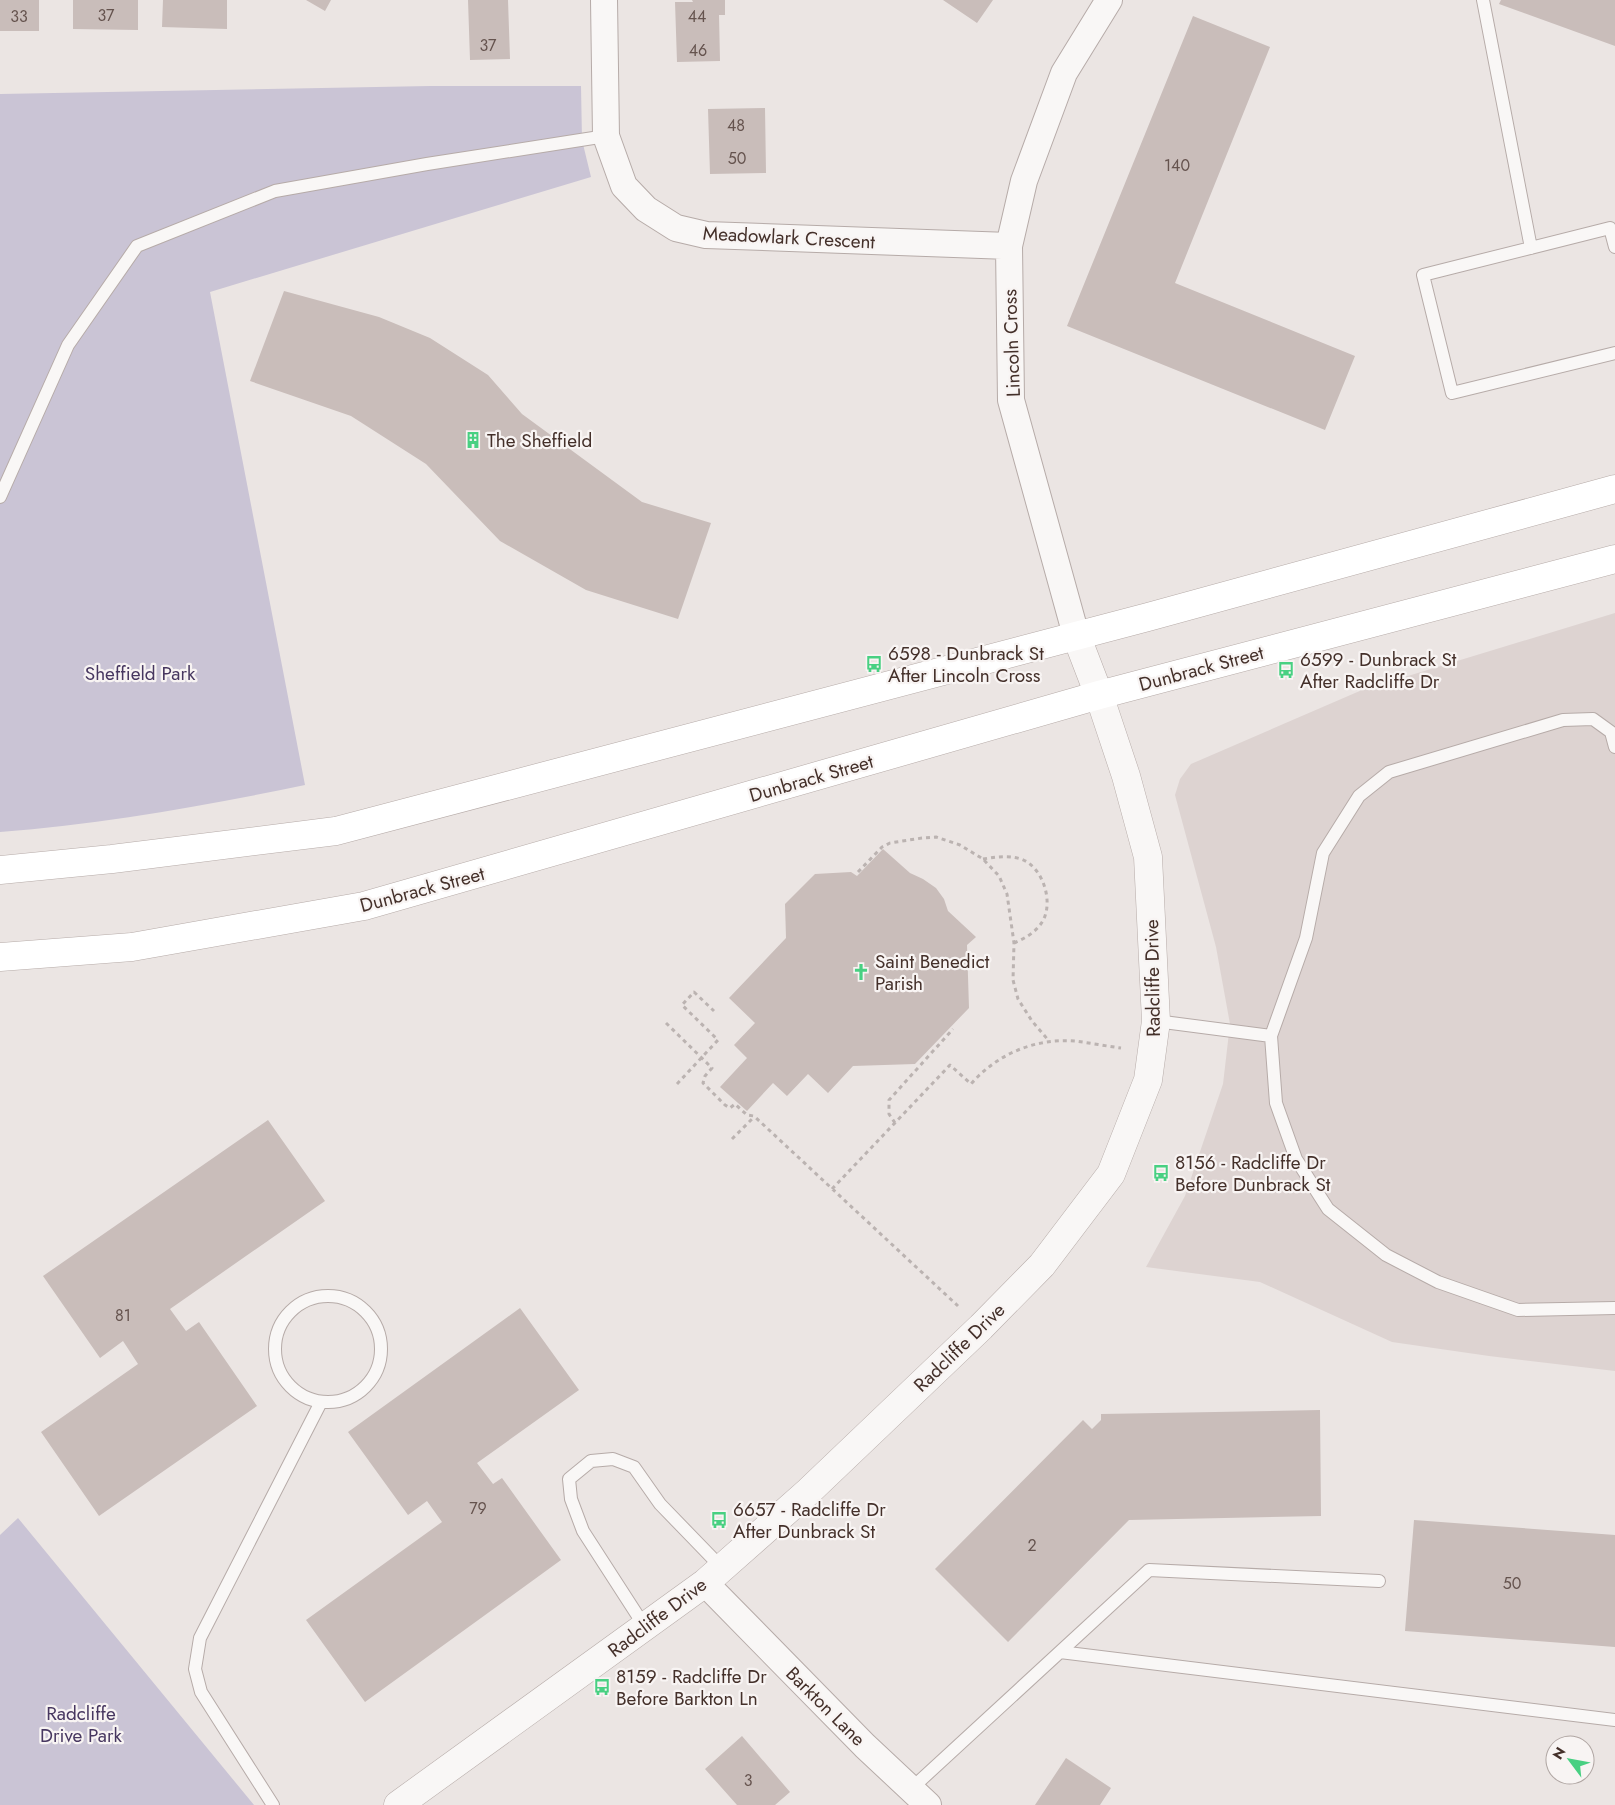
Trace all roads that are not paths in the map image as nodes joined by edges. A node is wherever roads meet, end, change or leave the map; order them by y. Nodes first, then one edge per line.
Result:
1 (604, 0) edge
2 (1109, 0) edge
3 (1483, 0) edge
4 (606, 136) junction
5 (1009, 246) junction
6 (1615, 247) edge
7 (1531, 248) junction
8 (1615, 353) edge
9 (1615, 488) edge
10 (0, 496) edge
11 (1615, 559) edge
12 (1076, 635) junction
13 (1099, 695) junction
14 (1615, 747) edge
15 (0, 870) edge
16 (0, 957) edge
17 (1156, 1021) junction
18 (1271, 1036) junction
19 (1615, 1308) edge
20 (321, 1402) junction
21 (713, 1575) junction
22 (1379, 1581) dead end
23 (645, 1626) junction
24 (1060, 1652) junction
25 (1615, 1720) edge
26 (920, 1797) edge
27 (273, 1805) edge
28 (398, 1805) edge

1 - 4 street, Meadowlark Crescent
2 - 5 street, Lincoln Cross
3 - 7 lane
4 - 5 street, Meadowlark Crescent
4 - 10 lane
5 - 12 street, Lincoln Cross
6 - 7 lane
7 - 8 lane
9 - 12 main road
11 - 13 main road, Dunbrack Street
12 - 13 street, Lincoln Cross
12 - 15 main road
13 - 16 main road, Dunbrack Street
13 - 17 street, Radcliffe Drive
14 - 18 lane
17 - 18 lane
17 - 21 street, Radcliffe Drive
18 - 19 lane
20 - 20 lane
20 - 27 lane
21 - 23 street, Radcliffe Drive
21 - 23 lane
21 - 26 street, Barkton Lane
22 - 24 lane
23 - 28 street, Radcliffe Drive
24 - 25 lane
24 - 26 lane

